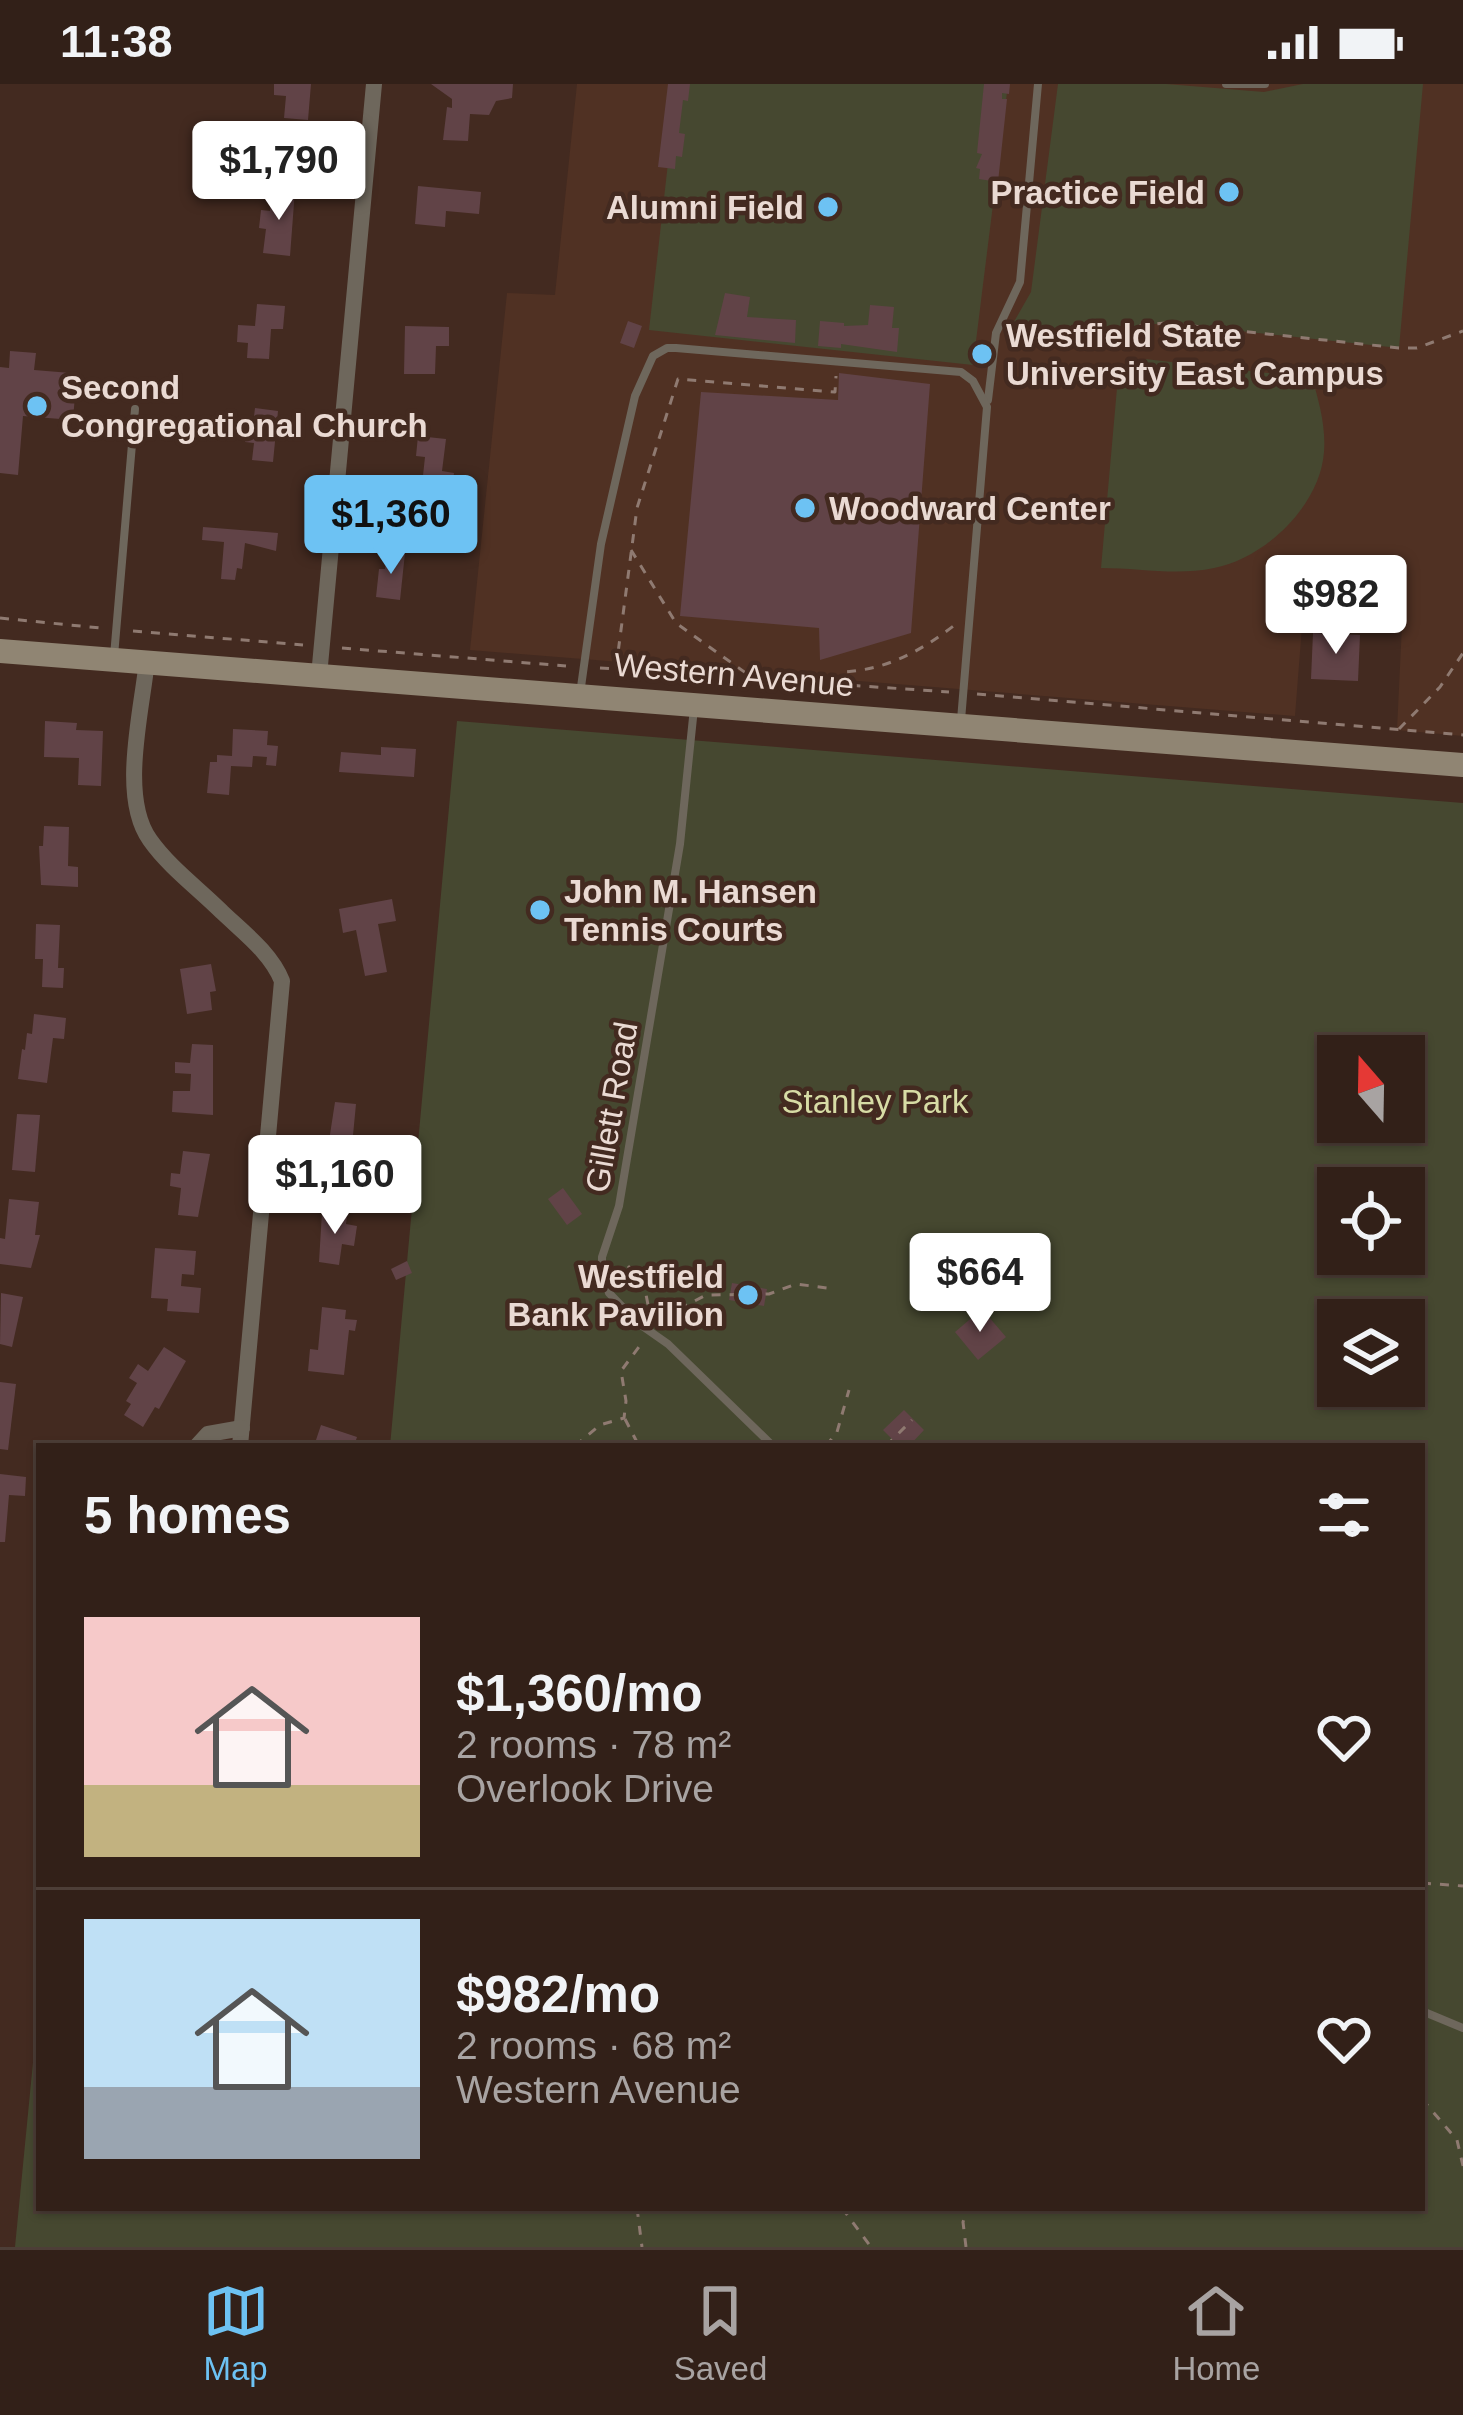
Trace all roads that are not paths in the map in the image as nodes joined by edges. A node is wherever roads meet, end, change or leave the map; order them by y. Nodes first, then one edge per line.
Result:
1 (374, 84) edge
2 (1038, 84) edge
3 (1226, 84) edge
4 (1265, 84) edge
5 (987, 407) junction
6 (135, 409) dead end
7 (1, 657) edge
8 (113, 658) junction
9 (147, 660) junction
10 (319, 676) junction
11 (580, 695) junction
12 (694, 704) junction
13 (961, 725) junction
14 (1463, 765) edge
15 (241, 1437) edge
16 (200, 1443) edge
17 (770, 1443) edge
18 (1425, 2013) edge
19 (1463, 2028) edge

1 - 10 street
2 - 5 lane
3 - 4 lane
5 - 11 lane
5 - 13 lane
6 - 8 lane
7 - 8 main road, Western Avenue
8 - 9 main road, Western Avenue
9 - 10 main road, Western Avenue
9 - 15 street
10 - 11 main road, Western Avenue
11 - 12 main road, Western Avenue
12 - 13 main road, Western Avenue
12 - 17 lane, Gillett Road
13 - 14 main road, Western Avenue
15 - 16 street
18 - 19 lane

